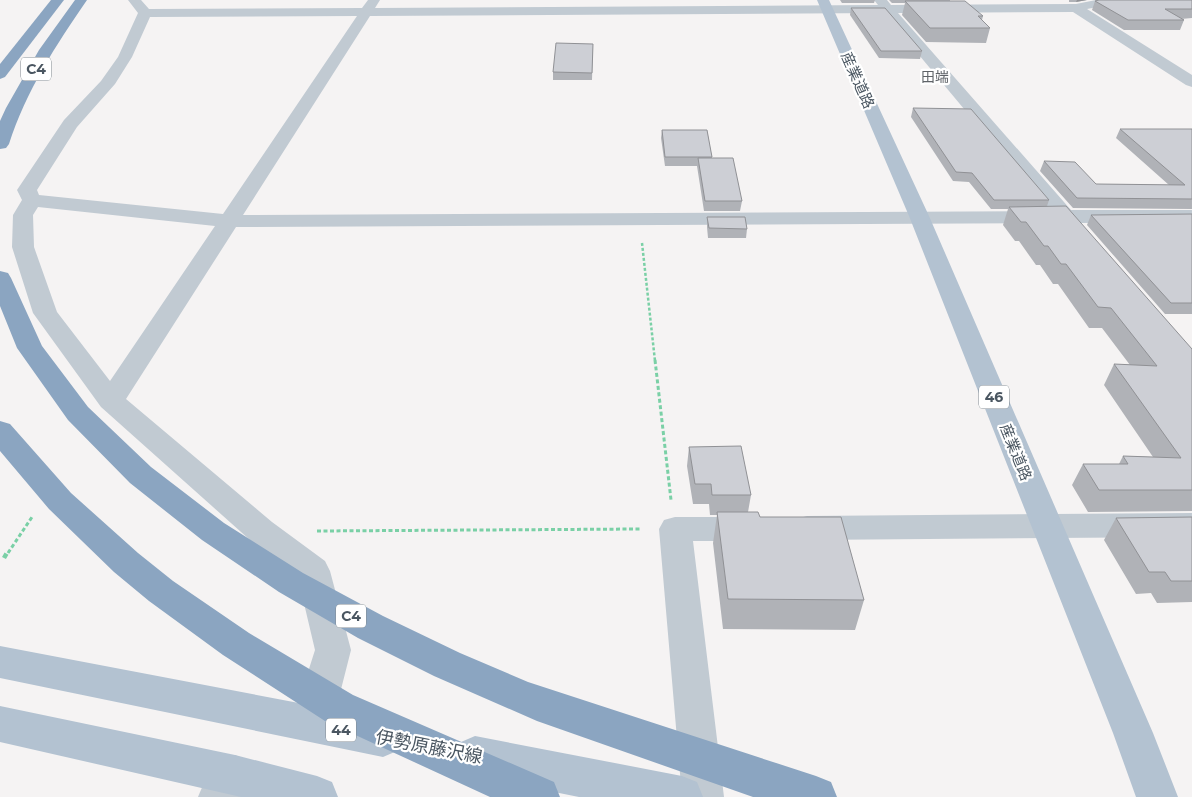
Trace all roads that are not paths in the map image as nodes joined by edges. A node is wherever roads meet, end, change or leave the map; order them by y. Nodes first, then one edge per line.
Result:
1 (44, 0) edge
2 (58, 0) edge
3 (81, 0) edge
4 (93, 0) edge
5 (1114, 0) edge
6 (825, 4) edge
7 (884, 4) edge
8 (622, 5) edge
9 (140, 6) edge
10 (370, 6) edge
11 (1076, 8) junction
12 (0, 74) edge
13 (1192, 82) edge
14 (0, 114) edge
15 (0, 144) edge
16 (32, 200) junction
17 (919, 216) junction
18 (1064, 216) junction
19 (1192, 216) edge
20 (230, 221) junction
21 (1084, 238) edge
22 (0, 278) edge
23 (111, 401) junction
24 (0, 431) edge
25 (1192, 525) edge
26 (1047, 527) junction
27 (0, 662) edge
28 (0, 724) edge
29 (311, 724) junction
30 (227, 786) edge
31 (317, 797) edge
32 (539, 797) edge
33 (682, 797) edge
34 (703, 797) edge
35 (816, 797) edge
36 (1157, 797) edge

1 - 12 highway
2 - 12 highway, C4
3 - 15 highway, C4
4 - 14 highway
5 - 11 street
6 - 7 street
6 - 8 street
6 - 17 main road, 産業道路 / 46
7 - 11 street
7 - 18 street
8 - 10 street
9 - 10 street
9 - 16 street
10 - 20 street
11 - 13 street
16 - 20 street
16 - 23 street
17 - 18 street
17 - 20 street
17 - 26 main road, 産業道路 / 46
18 - 19 street
18 - 21 street
20 - 23 street
22 - 35 highway, C4
23 - 29 street
24 - 32 highway
25 - 26 street
26 - 34 street
26 - 36 main road, 産業道路 / 46
27 - 29 main road, 伊勢原藤沢線 / 44
28 - 30 main road
29 - 33 main road, 伊勢原藤沢線 / 44
30 - 31 main road

